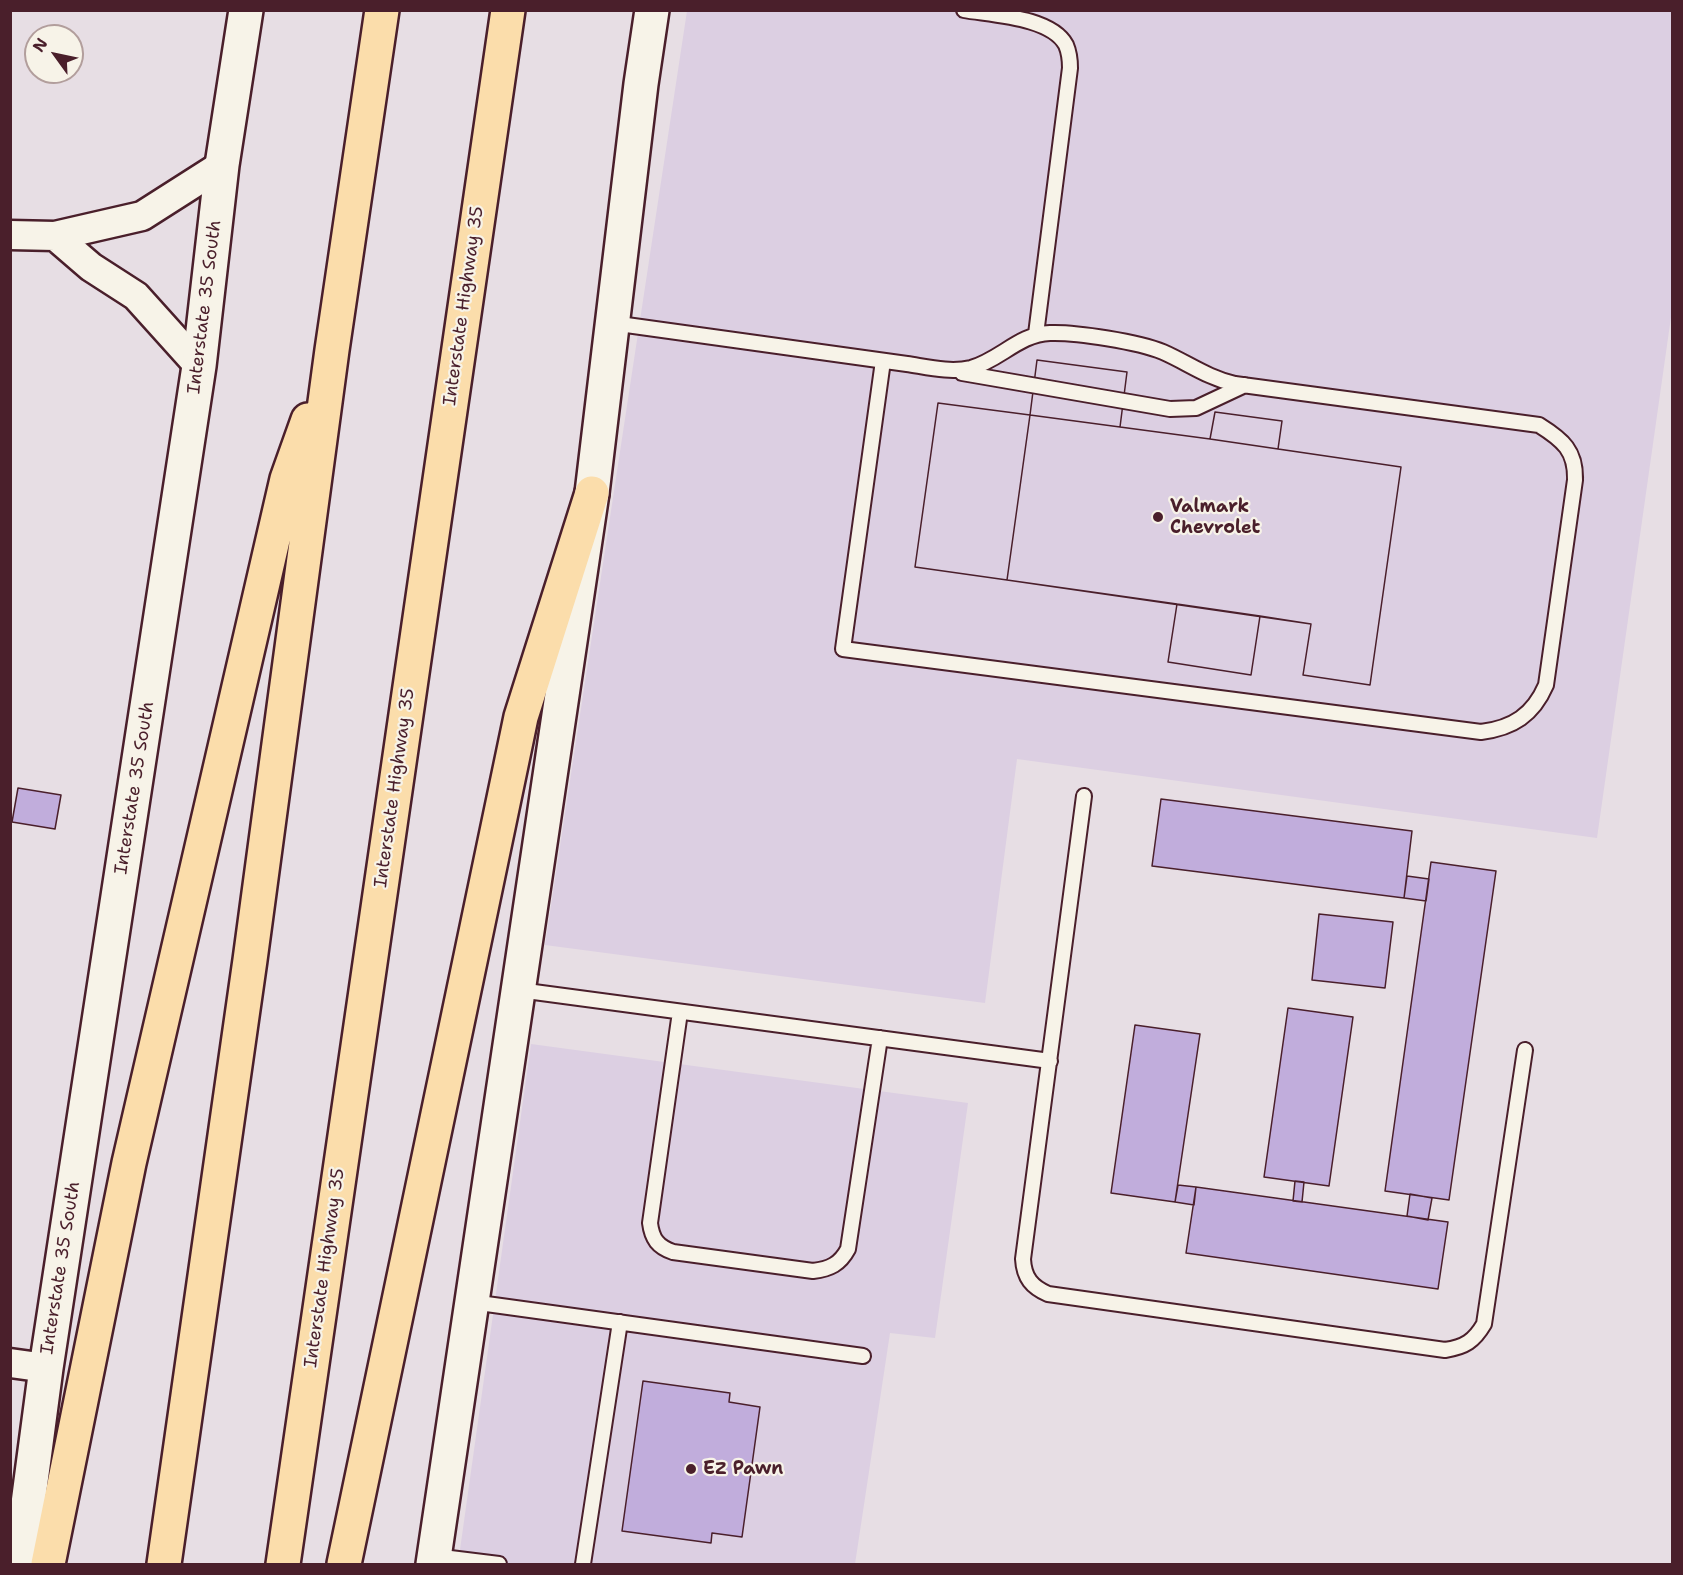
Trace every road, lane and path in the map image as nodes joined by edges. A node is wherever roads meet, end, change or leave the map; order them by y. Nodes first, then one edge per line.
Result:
1 (246, 10) edge
2 (382, 10) edge
3 (508, 10) edge
4 (652, 10) edge
5 (964, 10) edge
6 (222, 165) junction
7 (10, 235) edge
8 (55, 236) junction
9 (612, 323) junction
10 (1036, 334) junction
11 (332, 350) junction
12 (882, 361) junction
13 (199, 366) junction
14 (945, 370) junction
15 (1245, 385) junction
16 (592, 493) junction
17 (1084, 796) dead end
18 (519, 990) junction
19 (680, 1011) junction
20 (880, 1038) junction
21 (1525, 1050) dead end
22 (1050, 1061) junction
23 (472, 1302) junction
24 (620, 1323) junction
25 (863, 1356) dead end
26 (10, 1363) edge
27 (46, 1368) junction
28 (433, 1560) edge
29 (20, 1564) edge
30 (48, 1564) edge
31 (164, 1564) edge
32 (283, 1564) edge
33 (344, 1564) edge
34 (499, 1564) edge
35 (583, 1564) edge

1 - 6 main road, Interstate 35 South
2 - 11 highway
3 - 32 highway, Interstate Highway 35
4 - 9 main road
5 - 10 lane
6 - 8 street
6 - 13 main road, Interstate 35 South
7 - 8 street
8 - 13 street
9 - 12 lane
9 - 16 main road
10 - 14 lane
10 - 15 lane
11 - 30 highway
11 - 31 highway
12 - 14 lane
12 - 15 lane
13 - 27 main road, Interstate 35 South
14 - 15 lane
16 - 18 main road
16 - 33 highway
17 - 22 lane
18 - 19 lane
18 - 23 main road
19 - 20 lane
19 - 20 lane
20 - 22 lane
21 - 22 lane
23 - 24 lane
23 - 28 main road
24 - 25 lane
24 - 35 lane
26 - 27 street
27 - 29 main road, Interstate 35 South
28 - 34 lane

